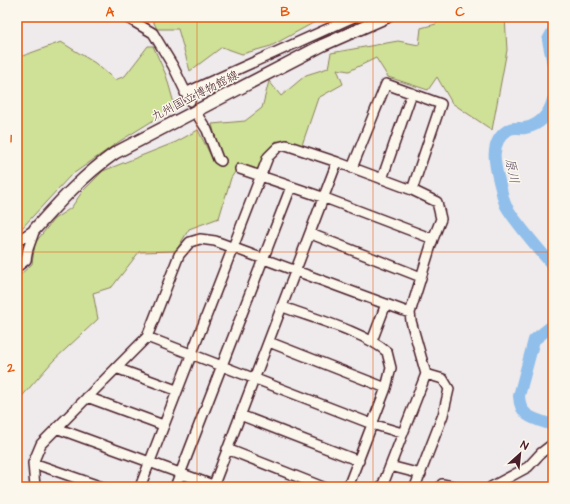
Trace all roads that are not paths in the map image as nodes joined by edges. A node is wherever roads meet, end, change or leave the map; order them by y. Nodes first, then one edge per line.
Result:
1 (126, 17) edge
2 (354, 17) edge
3 (386, 17) edge
4 (412, 93) junction
5 (198, 116) dead end
6 (221, 161) dead end
7 (337, 162) junction
8 (352, 168) junction
9 (240, 169) dead end
10 (260, 174) junction
11 (382, 179) junction
12 (291, 187) junction
13 (412, 190) junction
14 (325, 198) junction
15 (35, 229) junction
16 (311, 234) junction
17 (433, 239) junction
18 (17, 241) edge
19 (232, 248) junction
20 (263, 259) junction
21 (17, 268) edge
22 (297, 271) junction
23 (421, 276) junction
24 (386, 304) junction
25 (283, 307) junction
26 (410, 313) junction
27 (147, 337) junction
28 (372, 341) junction
29 (269, 342) junction
30 (191, 354) junction
31 (221, 366) junction
32 (116, 368) junction
33 (426, 374) junction
34 (255, 379) junction
35 (386, 388) junction
36 (176, 390) junction
37 (87, 398) junction
38 (240, 415) junction
39 (372, 424) junction
40 (163, 425) junction
41 (56, 428) junction
42 (402, 433) junction
43 (553, 447) edge
44 (227, 449) junction
45 (359, 461) junction
46 (150, 462) junction
47 (33, 463) junction
48 (390, 466) junction
49 (181, 473) junction
50 (421, 474) junction
51 (442, 484) dead end
52 (215, 486) edge
53 (35, 487) edge
54 (102, 487) edge
55 (140, 487) edge
56 (175, 487) edge
57 (323, 487) edge
58 (348, 487) edge
59 (382, 487) edge
60 (415, 487) edge
61 (457, 487) edge
62 (491, 487) edge

1 - 2 street
3 - 15 main road, 九州国立博物館線
4 - 8 street
4 - 11 street
4 - 13 street
5 - 6 street
7 - 8 street
7 - 10 street
7 - 14 street
8 - 11 street
9 - 10 street
10 - 12 street
10 - 19 street
11 - 13 street
12 - 14 street
12 - 20 street
13 - 17 street
14 - 16 street
14 - 17 street
15 - 18 street
15 - 21 street
16 - 22 street
16 - 23 street
17 - 23 street
19 - 20 street
19 - 27 street
19 - 30 street
20 - 22 street
20 - 31 street
22 - 24 street
22 - 25 street
23 - 26 street
24 - 26 street
24 - 28 street
25 - 28 street
25 - 29 street
26 - 33 street
27 - 30 street
27 - 32 street
28 - 35 street
29 - 34 street
29 - 35 street
30 - 31 street
30 - 36 street
31 - 34 street
31 - 49 street
32 - 36 street
32 - 37 street
33 - 42 street
33 - 50 street
34 - 38 street
34 - 39 street
35 - 39 street
36 - 40 street
37 - 40 street
37 - 41 street
38 - 44 street
38 - 45 street
39 - 42 street
39 - 45 street
40 - 46 street
41 - 46 street
41 - 47 street
42 - 48 street
43 - 62 street
44 - 52 street
44 - 57 street
45 - 58 street
46 - 49 street
46 - 55 street
47 - 53 street
47 - 54 street
48 - 50 street
48 - 59 street
49 - 52 street
49 - 56 street
50 - 60 street
51 - 61 street

